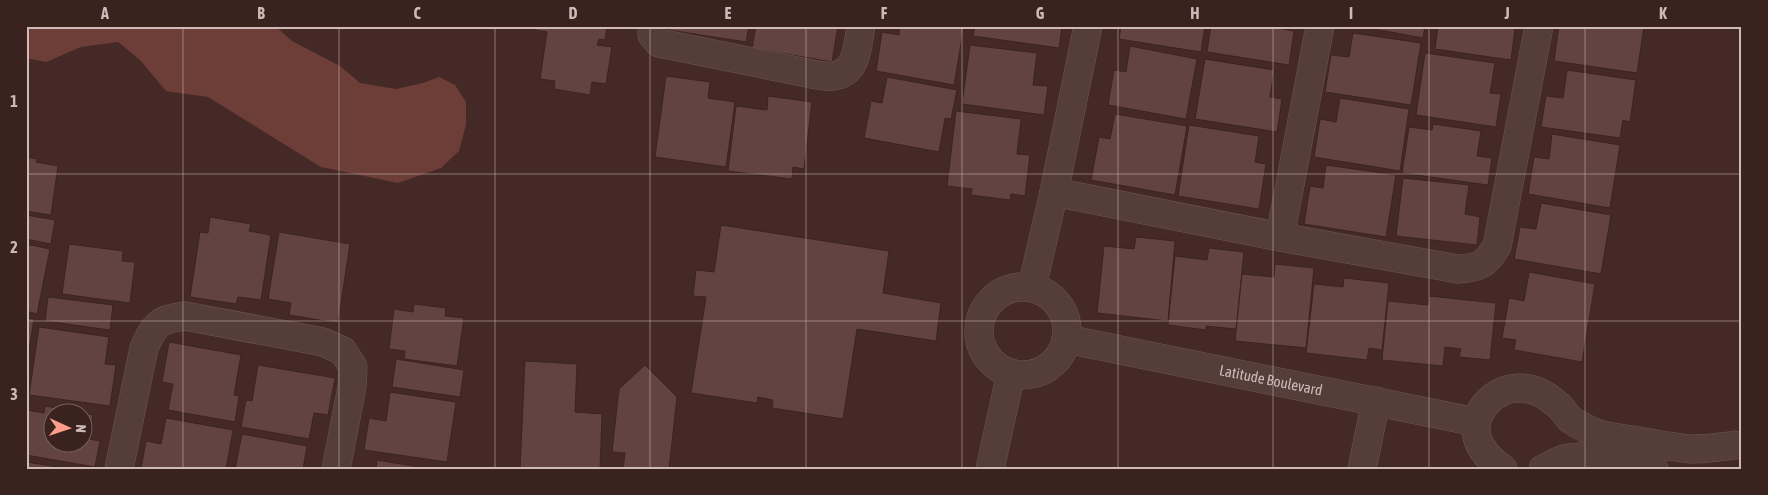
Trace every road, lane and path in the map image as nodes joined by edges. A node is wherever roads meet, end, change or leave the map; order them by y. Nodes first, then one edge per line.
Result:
1 (652, 26) edge
2 (861, 26) edge
3 (1088, 26) edge
4 (1320, 26) edge
5 (1539, 26) edge
6 (1054, 192) junction
7 (1280, 237) junction
8 (1032, 287) junction
9 (1066, 339) junction
10 (1012, 373) junction
11 (1376, 401) junction
12 (1476, 422) junction
13 (1738, 443) edge
14 (119, 469) edge
15 (336, 469) edge
16 (990, 469) edge
17 (1362, 469) edge
18 (1503, 469) edge
19 (1543, 469) edge
20 (1654, 469) edge
21 (1719, 469) edge

1 - 2 street
3 - 6 street
4 - 7 street
5 - 7 street
6 - 7 street
6 - 8 street
8 - 9 street
8 - 10 street
9 - 10 street
9 - 11 street, Latitude Boulevard
10 - 16 street
11 - 12 street, Latitude Boulevard
11 - 17 street
12 - 13 street
12 - 18 street
13 - 21 street
14 - 15 street
19 - 20 street

